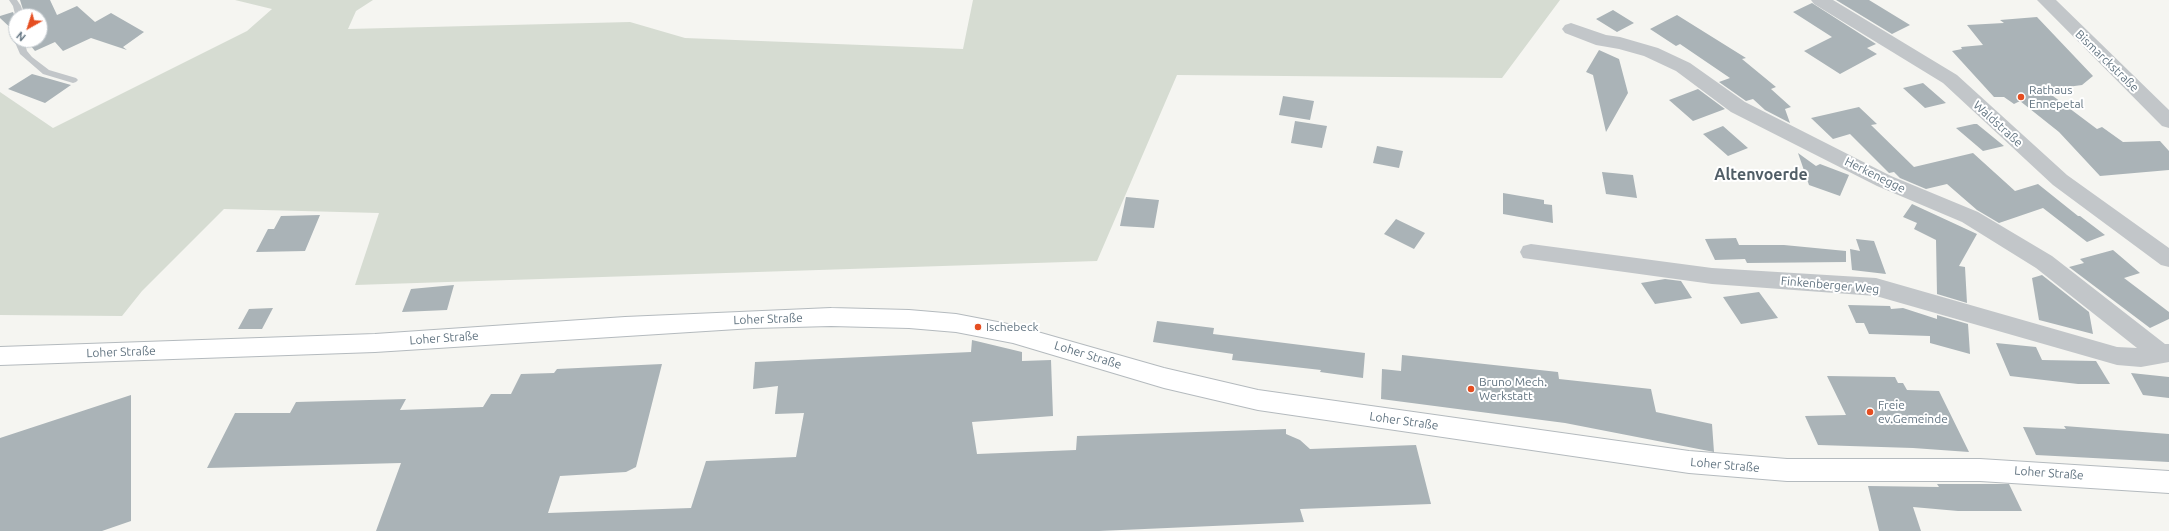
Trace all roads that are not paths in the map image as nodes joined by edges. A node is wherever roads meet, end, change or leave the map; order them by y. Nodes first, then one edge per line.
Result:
1 (1820, 0) edge
2 (2046, 0) edge
3 (1571, 29) dead end
4 (22, 48) edge
5 (73, 80) dead end
6 (2169, 121) edge
7 (1531, 252) dead end
8 (2169, 259) edge
9 (2166, 354) edge
10 (0, 356) edge
11 (2169, 482) edge

1 - 8 street, Waldstraße
2 - 6 street, Bismarckstraße
3 - 9 street, Herkenegge
4 - 5 lane
7 - 9 street, Finkenberger Weg
10 - 11 main road, Loher Straße

